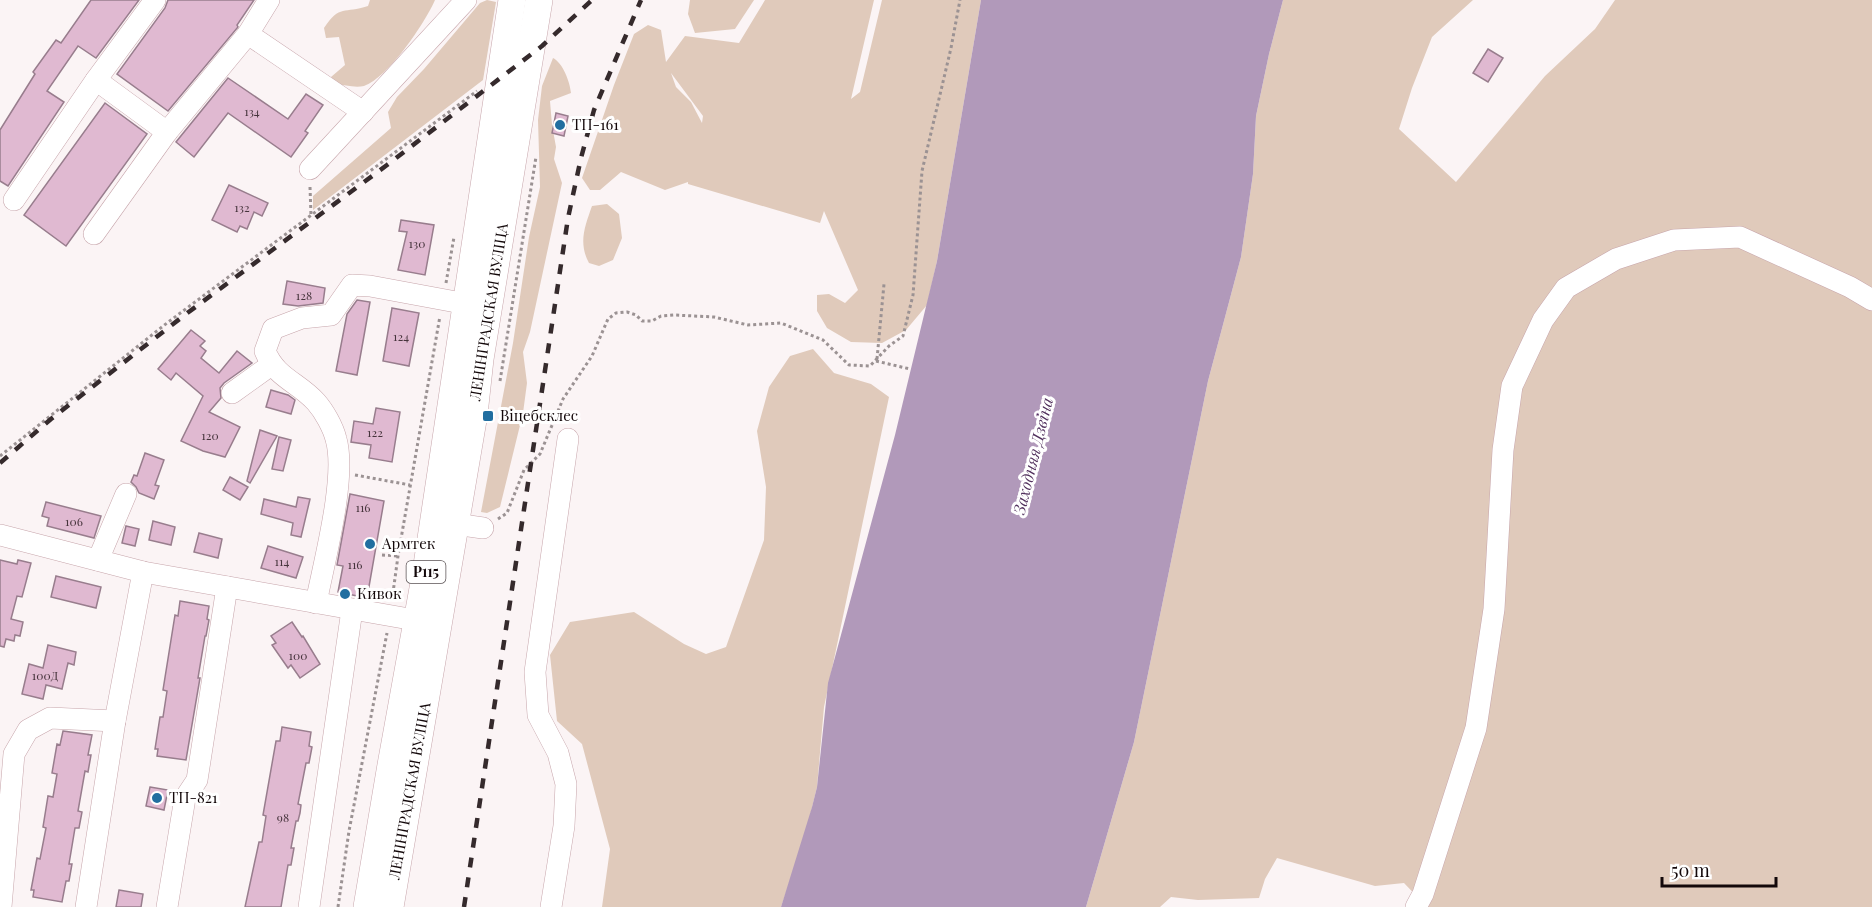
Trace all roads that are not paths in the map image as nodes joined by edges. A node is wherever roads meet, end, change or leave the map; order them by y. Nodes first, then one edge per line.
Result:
1 (154, 0) edge
2 (269, 0) edge
3 (466, 0) edge
4 (512, 0) edge
5 (539, 0) edge
6 (248, 34) junction
7 (96, 80) junction
8 (363, 112) junction
9 (167, 132) junction
10 (310, 169) road end
11 (14, 200) dead end
12 (94, 234) dead end
13 (1872, 300) edge
14 (455, 302) junction
15 (271, 365) junction
16 (232, 393) dead end
17 (568, 439) dead end
18 (126, 494) dead end
19 (455, 524) junction
20 (483, 528) road end
21 (0, 535) edge
22 (98, 560) junction
23 (143, 572) junction
24 (227, 587) junction
25 (316, 603) junction
26 (352, 610) junction
27 (428, 623) junction
28 (115, 722) junction
29 (7, 752) edge
30 (389, 841) junction
31 (1, 896) edge
32 (86, 907) edge
33 (166, 907) edge
34 (309, 907) edge
35 (368, 907) edge
36 (390, 907) edge
37 (551, 907) edge
38 (1416, 907) edge

1 - 7 street
2 - 6 street
3 - 8 street
4 - 14 main road, ЛЕНІНГРАДСКАЯ ВУЛІЦА / Р115
5 - 19 main road, ЛЕНІНГРАДСКАЯ ВУЛІЦА / Р115
6 - 8 street
6 - 9 street
7 - 9 street
7 - 11 street
8 - 10 street
9 - 12 street
13 - 38 street
14 - 15 street
14 - 27 main road, ЛЕНІНГРАДСКАЯ ВУЛІЦА / Р115
15 - 16 street
15 - 25 street
17 - 37 street
18 - 22 street
19 - 20 street
19 - 27 main road, ЛЕНІНГРАДСКАЯ ВУЛІЦА / Р115
21 - 22 street
22 - 23 street
23 - 24 street
23 - 28 street
24 - 25 street
24 - 33 street
25 - 26 street
26 - 27 street
26 - 34 street
27 - 30 main road, ЛЕНІНГРАДСКАЯ ВУЛІЦА / Р115
28 - 29 street
28 - 32 street
29 - 31 street
30 - 35 main road, ЛЕНІНГРАДСКАЯ ВУЛІЦА / Р115
30 - 36 main road, ЛЕНІНГРАДСКАЯ ВУЛІЦА / Р115

